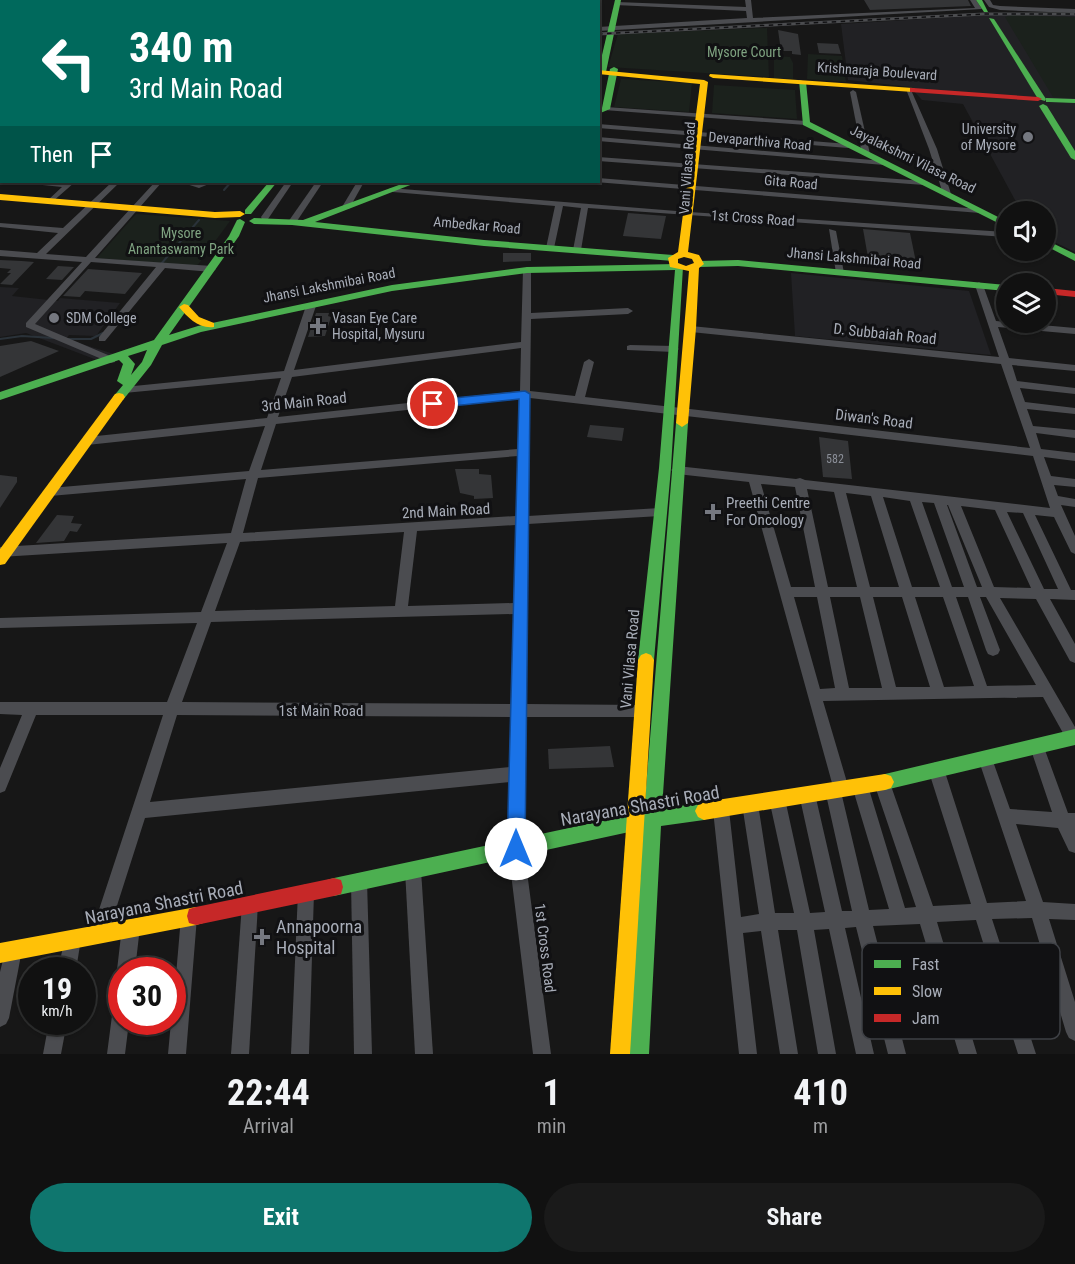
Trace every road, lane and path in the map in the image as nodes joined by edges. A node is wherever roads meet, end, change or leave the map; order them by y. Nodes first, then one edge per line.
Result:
1 (705, 0) edge
2 (727, 0) edge
3 (748, 0) edge
4 (972, 0) edge
5 (617, 2) edge
6 (641, 2) edge
7 (663, 3) edge
8 (684, 3) edge
9 (704, 7) junction
10 (986, 7) edge
11 (728, 8) junction
12 (749, 9) junction
13 (1075, 11) edge
14 (640, 16) dead end
15 (750, 20) junction
16 (677, 24) junction
17 (608, 28) edge
18 (605, 71) edge
19 (710, 80) junction
20 (802, 85) junction
21 (853, 92) junction
22 (909, 93) junction
23 (1075, 101) edge
24 (1045, 102) junction
25 (1075, 106) edge
26 (602, 110) edge
27 (703, 116) junction
28 (806, 123) junction
29 (600, 126) edge
30 (600, 139) edge
31 (701, 141) junction
32 (1075, 143) edge
33 (848, 146) junction
34 (866, 154) junction
35 (600, 159) edge
36 (1075, 159) edge
37 (884, 163) junction
38 (698, 166) junction
39 (600, 180) edge
40 (70, 183) edge
41 (115, 183) edge
42 (158, 183) edge
43 (188, 183) edge
44 (207, 183) edge
45 (272, 183) edge
46 (288, 183) edge
47 (318, 183) edge
48 (359, 183) edge
49 (411, 183) edge
50 (924, 183) junction
51 (697, 188) junction
52 (393, 190) junction
53 (947, 194) junction
54 (0, 197) edge
55 (51, 201) junction
56 (560, 203) junction
57 (93, 205) junction
58 (585, 205) junction
59 (346, 207) junction
60 (133, 209) junction
61 (980, 211) junction
62 (695, 214) junction
63 (251, 215) junction
64 (996, 219) edge
65 (292, 222) junction
66 (0, 225) edge
67 (65, 231) junction
68 (832, 231) dead end
69 (996, 234) edge
70 (550, 248) junction
71 (1056, 248) edge
72 (577, 250) junction
73 (0, 253) edge
74 (39, 256) junction
75 (1075, 258) edge
76 (88, 261) junction
77 (687, 262) junction
78 (165, 267) junction
79 (212, 269) junction
80 (527, 270) junction
81 (840, 273) junction
82 (979, 285) junction
83 (996, 287) edge
84 (1056, 292) edge
85 (1075, 294) edge
86 (311, 306) junction
87 (184, 307) junction
88 (628, 311) dead end
89 (525, 316) junction
90 (993, 324) junction
91 (210, 326) junction
92 (691, 329) junction
93 (1075, 331) edge
94 (102, 339) dead end
95 (159, 342) junction
96 (524, 345) junction
97 (630, 348) dead end
98 (674, 349) junction
99 (117, 358) junction
100 (1005, 361) junction
101 (589, 362) dead end
102 (1075, 368) edge
103 (288, 374) junction
104 (1013, 384) junction
105 (124, 386) junction
106 (1075, 391) edge
107 (525, 394) junction
108 (0, 396) edge
109 (579, 400) junction
110 (1019, 405) junction
111 (1075, 411) edge
112 (676, 412) junction
113 (272, 420) junction
114 (1028, 429) junction
115 (1075, 434) edge
116 (87, 441) junction
117 (524, 452) junction
118 (1038, 453) junction
119 (1075, 457) edge
120 (677, 470) junction
121 (253, 476) junction
122 (754, 479) junction
123 (1047, 480) junction
124 (800, 482) junction
125 (1075, 483) edge
126 (839, 489) junction
127 (50, 492) junction
128 (876, 493) junction
129 (915, 498) junction
130 (939, 500) junction
131 (1054, 500) junction
132 (953, 502) junction
133 (1075, 503) edge
134 (999, 507) junction
135 (1027, 510) junction
136 (660, 512) junction
137 (1060, 516) junction
138 (522, 522) junction
139 (1075, 522) edge
140 (411, 528) junction
141 (235, 539) junction
142 (1074, 545) edge
143 (1, 552) edge
144 (786, 592) junction
145 (822, 592) junction
146 (866, 592) junction
147 (906, 592) junction
148 (946, 592) junction
149 (970, 592) junction
150 (990, 592) junction
151 (1040, 594) junction
152 (1071, 595) edge
153 (521, 609) junction
154 (401, 612) junction
155 (204, 619) junction
156 (0, 622) edge
157 (993, 650) dead end
158 (1075, 657) edge
159 (1046, 691) junction
160 (983, 693) junction
161 (891, 694) junction
162 (939, 694) junction
163 (815, 695) junction
164 (843, 695) junction
165 (0, 708) edge
166 (32, 708) junction
167 (172, 710) junction
168 (641, 711) junction
169 (520, 712) junction
170 (1074, 737) edge
171 (1037, 747) junction
172 (985, 758) junction
173 (936, 769) junction
174 (516, 774) junction
175 (882, 783) junction
176 (0, 786) edge
177 (860, 786) junction
178 (837, 789) junction
179 (807, 794) junction
180 (777, 799) junction
181 (750, 804) junction
182 (721, 810) junction
183 (140, 811) junction
184 (1005, 816) junction
185 (651, 820) junction
186 (1069, 821) edge
187 (633, 822) junction
188 (1075, 845) edge
189 (516, 849) junction
190 (413, 870) junction
191 (359, 881) junction
192 (306, 892) junction
193 (250, 904) junction
194 (1038, 910) junction
195 (980, 911) junction
196 (1075, 912) edge
197 (927, 913) junction
198 (899, 915) junction
199 (189, 917) junction
200 (863, 918) junction
201 (834, 920) junction
202 (768, 921) junction
203 (804, 922) junction
204 (735, 926) junction
205 (131, 927) junction
206 (100, 934) junction
207 (72, 939) junction
208 (869, 943) edge
209 (934, 943) edge
210 (991, 943) edge
211 (1048, 943) edge
212 (7, 951) edge
213 (69, 957) edge
214 (128, 957) edge
215 (1060, 983) edge
216 (0, 1018) edge
217 (1075, 1032) edge
218 (56, 1035) edge
219 (118, 1035) edge
220 (893, 1039) edge
221 (963, 1039) edge
222 (1022, 1039) edge
223 (52, 1054) edge
224 (116, 1054) edge
225 (177, 1054) edge
226 (240, 1054) edge
227 (300, 1054) edge
228 (363, 1054) edge
229 (424, 1054) edge
230 (542, 1054) edge
231 (620, 1054) edge
232 (639, 1054) edge
233 (748, 1054) edge
234 (789, 1054) edge
235 (827, 1054) edge
236 (865, 1054) edge
237 (897, 1054) edge
238 (968, 1054) edge
239 (1027, 1054) edge

1 - 9 street
2 - 11 street
3 - 12 street
4 - 15 street
5 - 6 street
5 - 17 main road
6 - 7 street
6 - 14 street
7 - 8 street
7 - 16 street
8 - 9 street
9 - 11 street
10 - 13 street
10 - 24 main road
11 - 12 street
12 - 15 street
15 - 16 street
16 - 17 street
17 - 18 main road
18 - 19 main road, Krishnaraja Boulevard
18 - 26 main road
19 - 20 main road, Krishnaraja Boulevard
19 - 27 main road, Vani Vilasa Road
20 - 21 main road, Krishnaraja Boulevard
20 - 22 main road, Krishnaraja Boulevard
20 - 28 main road
21 - 22 main road, Krishnaraja Boulevard
21 - 34 street
22 - 24 main road, Krishnaraja Boulevard
22 - 53 street
23 - 24 main road, Krishnaraja Boulevard
24 - 25 main road, Krishnaraja Boulevard
24 - 32 main road
24 - 36 main road
26 - 27 street
27 - 28 street
27 - 31 main road, Vani Vilasa Road
28 - 33 main road, Jayalakshmi Vilasa Road
29 - 31 street
30 - 31 street, Devaparthiva Road
31 - 33 street
31 - 37 street, Devaparthiva Road
31 - 38 main road, Vani Vilasa Road
33 - 34 main road, Jayalakshmi Vilasa Road
34 - 37 main road, Jayalakshmi Vilasa Road
35 - 38 street
37 - 50 main road, Jayalakshmi Vilasa Road
38 - 50 street
38 - 51 main road, Vani Vilasa Road
39 - 51 street, Gita Road
40 - 55 street
41 - 57 street
42 - 60 street
43 - 44 street
45 - 63 main road
46 - 63 street
47 - 65 street
48 - 59 street
49 - 52 main road
50 - 53 main road, Jayalakshmi Vilasa Road
51 - 61 street, Gita Road
51 - 62 main road, Vani Vilasa Road
52 - 56 street, 1st Cross Road
52 - 59 main road
53 - 61 main road, Jayalakshmi Vilasa Road
54 - 55 main road, Ambedkar Road
55 - 57 main road, Ambedkar Road
56 - 58 street, 1st Cross Road
56 - 70 street
57 - 60 main road, Ambedkar Road
57 - 67 street
58 - 62 street, 1st Cross Road
58 - 72 street
59 - 65 main road
60 - 63 main road, Ambedkar Road
60 - 76 street
61 - 64 main road, Jayalakshmi Vilasa Road
62 - 69 street, 1st Cross Road
62 - 77 main road, Vani Vilasa Road
63 - 65 main road, Ambedkar Road
63 - 79 main road
65 - 70 main road, Ambedkar Road
66 - 67 street
67 - 74 street
68 - 81 street
70 - 72 main road, Ambedkar Road
71 - 75 main road
72 - 77 main road, Ambedkar Road
73 - 74 street
74 - 76 street
76 - 78 street
76 - 99 street
77 - 80 main road, Jhansi Lakshmibai Road
77 - 81 main road, Jhansi Lakshmibai Road
77 - 92 main road, Vani Vilasa Road
77 - 98 main road, Vani Vilasa Road
78 - 79 street
78 - 94 street
79 - 87 main road
80 - 86 main road, Jhansi Lakshmibai Road
80 - 89 street, 1st Cross Road
81 - 82 main road, Jhansi Lakshmibai Road
82 - 83 main road, Jhansi Lakshmibai Road
82 - 90 street
84 - 85 main road
86 - 91 main road, Jhansi Lakshmibai Road
86 - 103 street
87 - 91 main road
87 - 95 main road
88 - 89 street
89 - 96 street, 1st Cross Road
90 - 93 street
90 - 100 street
91 - 95 main road, Jhansi Lakshmibai Road
92 - 100 street, D. Subbaiah Road
92 - 112 main road, Vani Vilasa Road
95 - 99 main road, Jhansi Lakshmibai Road
95 - 105 main road
96 - 103 street
96 - 107 street, 1st Cross Road
97 - 98 street
98 - 112 main road, Vani Vilasa Road
99 - 105 main road
99 - 108 main road, Jhansi Lakshmibai Road
100 - 102 street, D. Subbaiah Road
100 - 104 street
101 - 109 street
103 - 105 street
103 - 113 street
104 - 106 street
104 - 110 street
105 - 116 main road
105 - 143 main road
107 - 109 street, 3rd Main Road
107 - 113 street, 3rd Main Road
107 - 117 street, 1st Cross Road
109 - 112 street, Diwan's Road
110 - 111 street
110 - 114 street
112 - 118 street, Diwan's Road
112 - 120 main road, Vani Vilasa Road
112 - 136 main road, Vani Vilasa Road
113 - 116 street, 3rd Main Road
113 - 121 street
114 - 115 street
114 - 118 street
116 - 127 main road
117 - 121 street
117 - 138 street, 1st Cross Road
118 - 119 street, Diwan's Road
118 - 123 street
120 - 122 street
120 - 185 main road, Vani Vilasa Road
121 - 127 street
121 - 141 street
122 - 124 street
122 - 144 street
123 - 125 street
123 - 131 street
124 - 126 street
124 - 145 street
126 - 128 street
126 - 146 street
127 - 143 main road
128 - 129 street
128 - 147 street
129 - 130 street
129 - 148 street
130 - 132 street
130 - 149 street
131 - 133 street
131 - 137 street
132 - 134 street
132 - 150 street
134 - 135 street
134 - 151 street
135 - 137 street
135 - 152 street
136 - 138 street, 2nd Main Road
136 - 168 main road, Vani Vilasa Road
137 - 139 street
137 - 142 street
138 - 140 street, 2nd Main Road
138 - 153 street, 1st Cross Road
140 - 141 street, 2nd Main Road
140 - 154 street
141 - 143 street, 2nd Main Road
141 - 155 street
144 - 145 street
144 - 163 street
145 - 146 street
145 - 164 street
146 - 147 street
146 - 161 street
147 - 148 street
147 - 162 street
148 - 149 street
148 - 160 street
149 - 150 street
149 - 157 street
150 - 151 street
150 - 159 street
151 - 152 street
151 - 158 street
153 - 154 street
153 - 169 street, 1st Cross Road
154 - 155 street
155 - 156 street
155 - 167 street
159 - 160 street
159 - 170 street
160 - 162 street
161 - 162 street
161 - 164 street
163 - 164 street
163 - 178 street
165 - 166 street, 1st Main Road
166 - 167 street, 1st Main Road
166 - 176 street
167 - 169 street, 1st Main Road
167 - 183 street
168 - 169 street, 1st Main Road
168 - 187 main road, Vani Vilasa Road
169 - 174 street, 1st Cross Road
170 - 171 main road, Narayana Shastri Road
171 - 172 main road, Narayana Shastri Road
171 - 186 street
172 - 173 main road, Narayana Shastri Road
172 - 184 street
173 - 175 main road, Narayana Shastri Road
173 - 195 street
174 - 183 street
174 - 189 street, 1st Cross Road
175 - 177 main road, Narayana Shastri Road
175 - 197 street
177 - 178 main road, Narayana Shastri Road
177 - 198 street
178 - 179 main road, Narayana Shastri Road
178 - 200 street
179 - 180 main road, Narayana Shastri Road
179 - 201 street
180 - 181 main road, Narayana Shastri Road
180 - 203 street
181 - 182 main road, Narayana Shastri Road
181 - 202 street
182 - 185 main road, Narayana Shastri Road
182 - 204 street
183 - 206 street
184 - 186 street
184 - 194 street
185 - 187 main road, Narayana Shastri Road
185 - 232 main road, Vani Vilasa Road
186 - 188 street
187 - 189 main road, Narayana Shastri Road
187 - 231 main road, Vani Vilasa Road
189 - 190 main road, Narayana Shastri Road
189 - 230 street, 1st Cross Road
190 - 191 main road, Narayana Shastri Road
190 - 229 street
191 - 192 main road, Narayana Shastri Road
191 - 228 street
192 - 193 main road, Narayana Shastri Road
192 - 227 street
193 - 199 main road, Narayana Shastri Road
193 - 226 street
194 - 195 street
194 - 196 street
194 - 211 street
195 - 197 street
195 - 210 street
197 - 198 street
197 - 209 street
198 - 200 street
199 - 205 main road, Narayana Shastri Road
199 - 225 street
200 - 201 street
200 - 208 street
201 - 203 street
201 - 236 street
202 - 203 street
202 - 204 street
202 - 234 street
203 - 235 street
204 - 233 street
205 - 206 main road, Narayana Shastri Road
205 - 214 street
206 - 207 main road, Narayana Shastri Road
207 - 212 main road, Narayana Shastri Road
207 - 213 street
212 - 216 street
215 - 217 street
218 - 223 street
219 - 224 street
220 - 237 street
221 - 238 street
222 - 239 street

